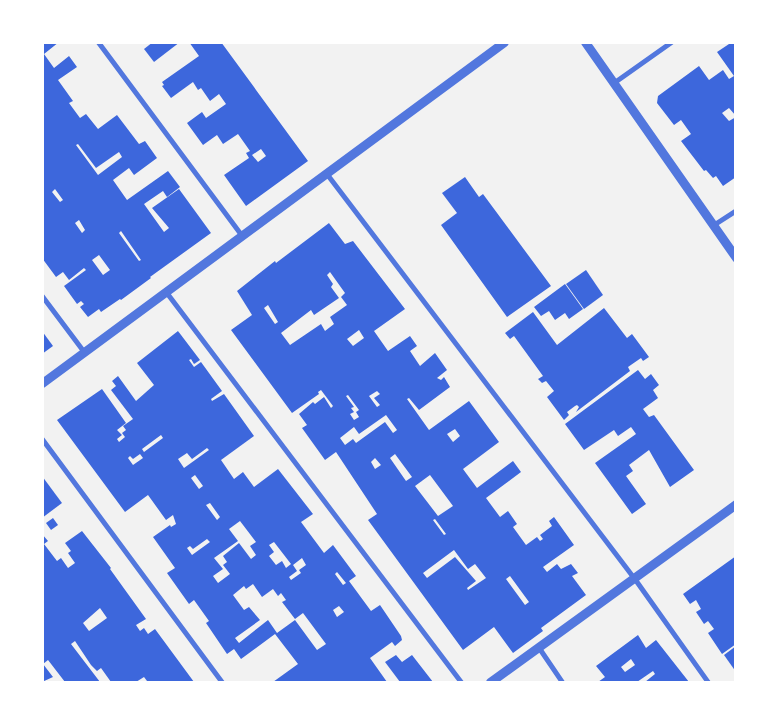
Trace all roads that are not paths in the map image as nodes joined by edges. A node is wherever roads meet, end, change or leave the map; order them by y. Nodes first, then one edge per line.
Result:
1 (98, 42) edge
2 (504, 42) edge
3 (585, 42) edge
4 (671, 42) edge
5 (613, 82) junction
6 (326, 174) junction
7 (736, 210) edge
8 (713, 225) junction
9 (242, 236) junction
10 (736, 258) edge
11 (166, 292) junction
12 (42, 296) edge
13 (84, 352) junction
14 (42, 383) edge
15 (42, 439) edge
16 (736, 504) edge
17 (634, 578) junction
18 (539, 648) junction
19 (222, 682) edge
20 (461, 682) edge
21 (490, 682) edge
22 (562, 682) edge
23 (708, 682) edge

1 - 9 street
2 - 6 street
3 - 5 street
4 - 5 street
5 - 8 street
6 - 9 street
6 - 17 street
7 - 8 street
8 - 10 street
9 - 11 street
11 - 13 street
11 - 20 street
12 - 13 street
13 - 14 street
15 - 19 street
16 - 17 street
17 - 18 street
17 - 23 street
18 - 21 street
18 - 22 street

